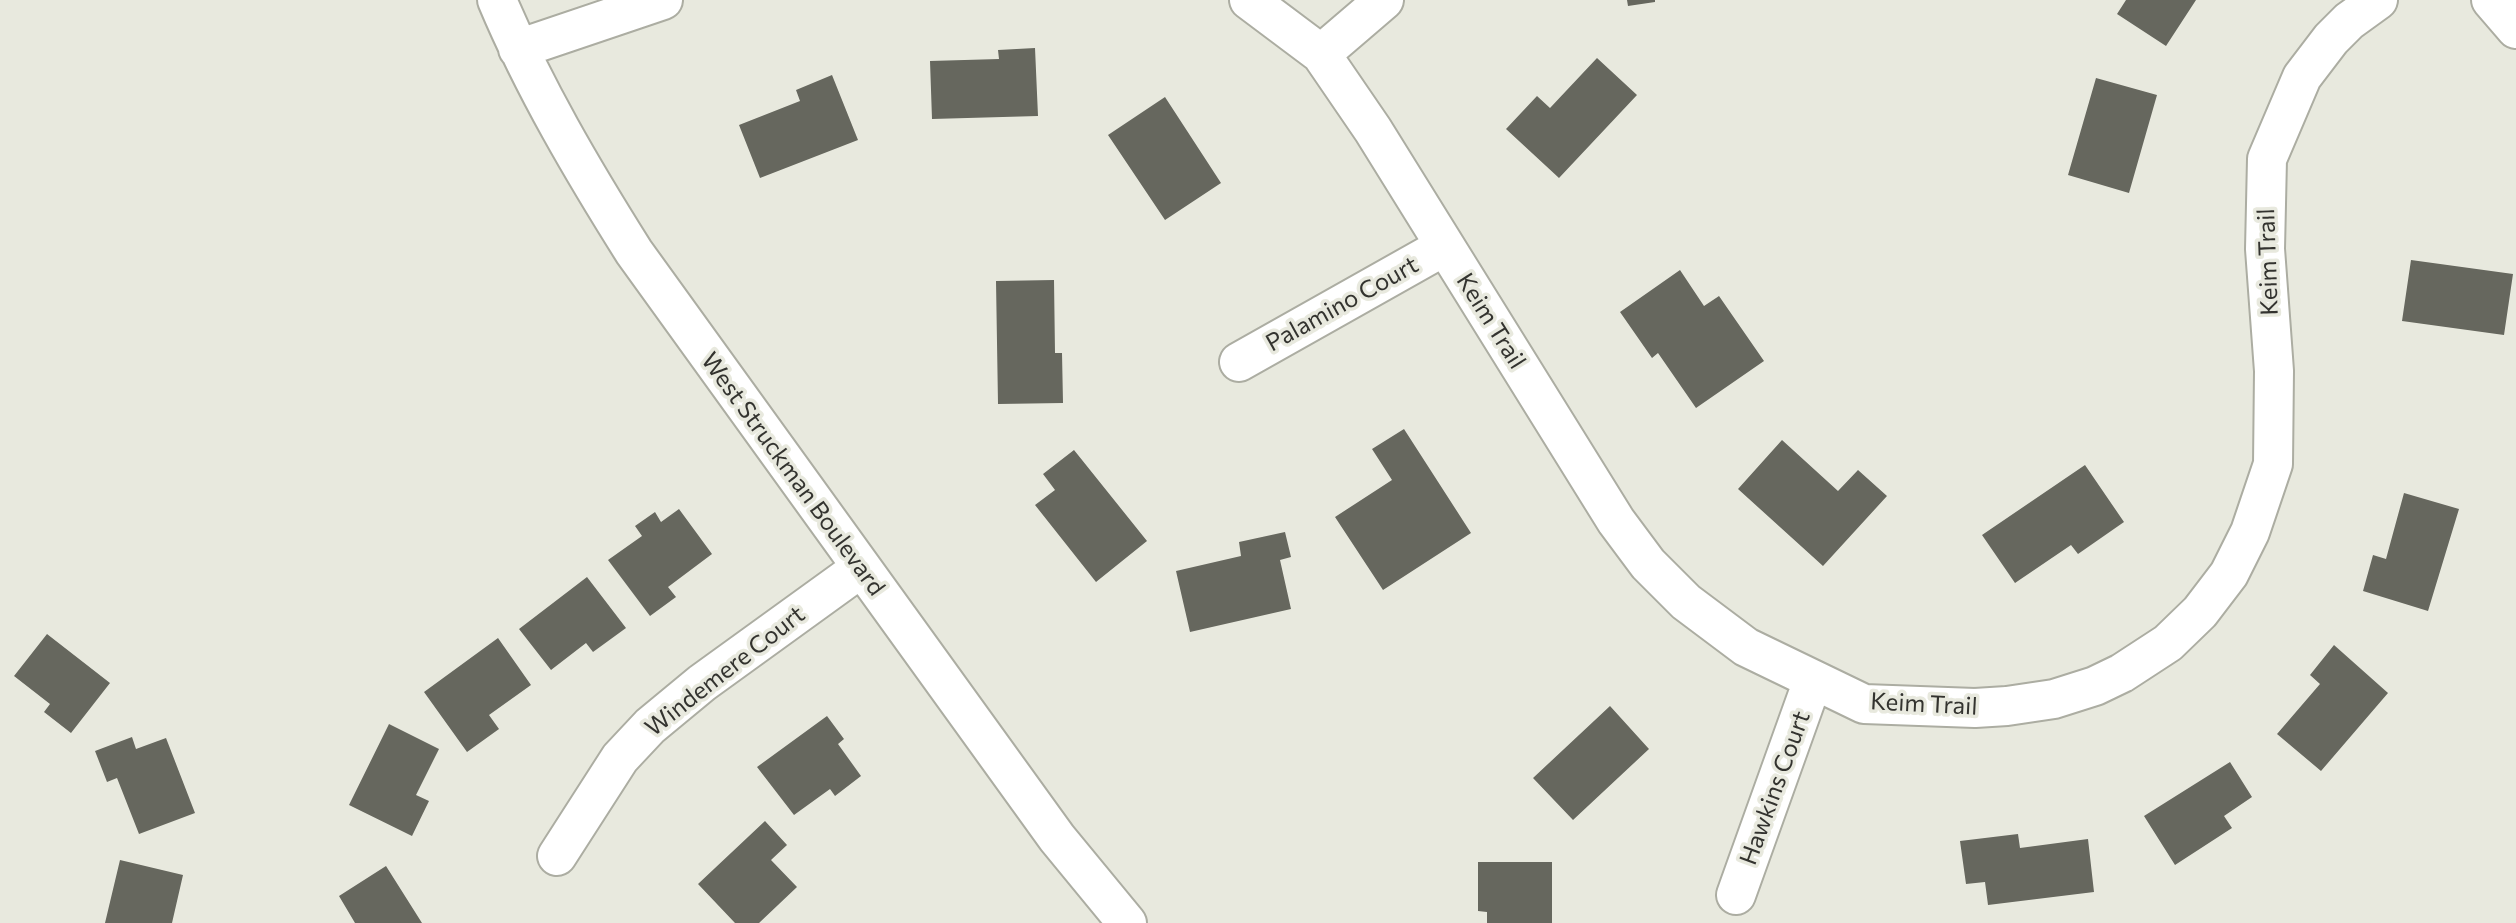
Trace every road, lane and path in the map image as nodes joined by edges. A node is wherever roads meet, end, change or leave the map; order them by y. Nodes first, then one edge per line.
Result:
1 (497, 0) edge
2 (663, 0) edge
3 (1249, 0) edge
4 (1384, 0) edge
5 (2378, 0) edge
6 (2491, 0) edge
7 (2516, 29) edge
8 (518, 50) junction
9 (1321, 54) junction
10 (1445, 246) junction
11 (1239, 362) dead end
12 (861, 568) junction
13 (1813, 680) junction
14 (557, 856) dead end
15 (1736, 895) dead end
16 (1127, 923) edge

1 - 8 street, West Struckman Boulevard
2 - 8 street
3 - 9 street, Keim Trail
4 - 9 street
5 - 13 street, Keim Trail
6 - 7 street
8 - 12 street, West Struckman Boulevard
9 - 10 street, Keim Trail
10 - 11 street, Palamino Court
10 - 13 street, Keim Trail
12 - 14 street, Windemere Court
12 - 16 street, West Struckman Boulevard
13 - 15 street, Hawkins Court

